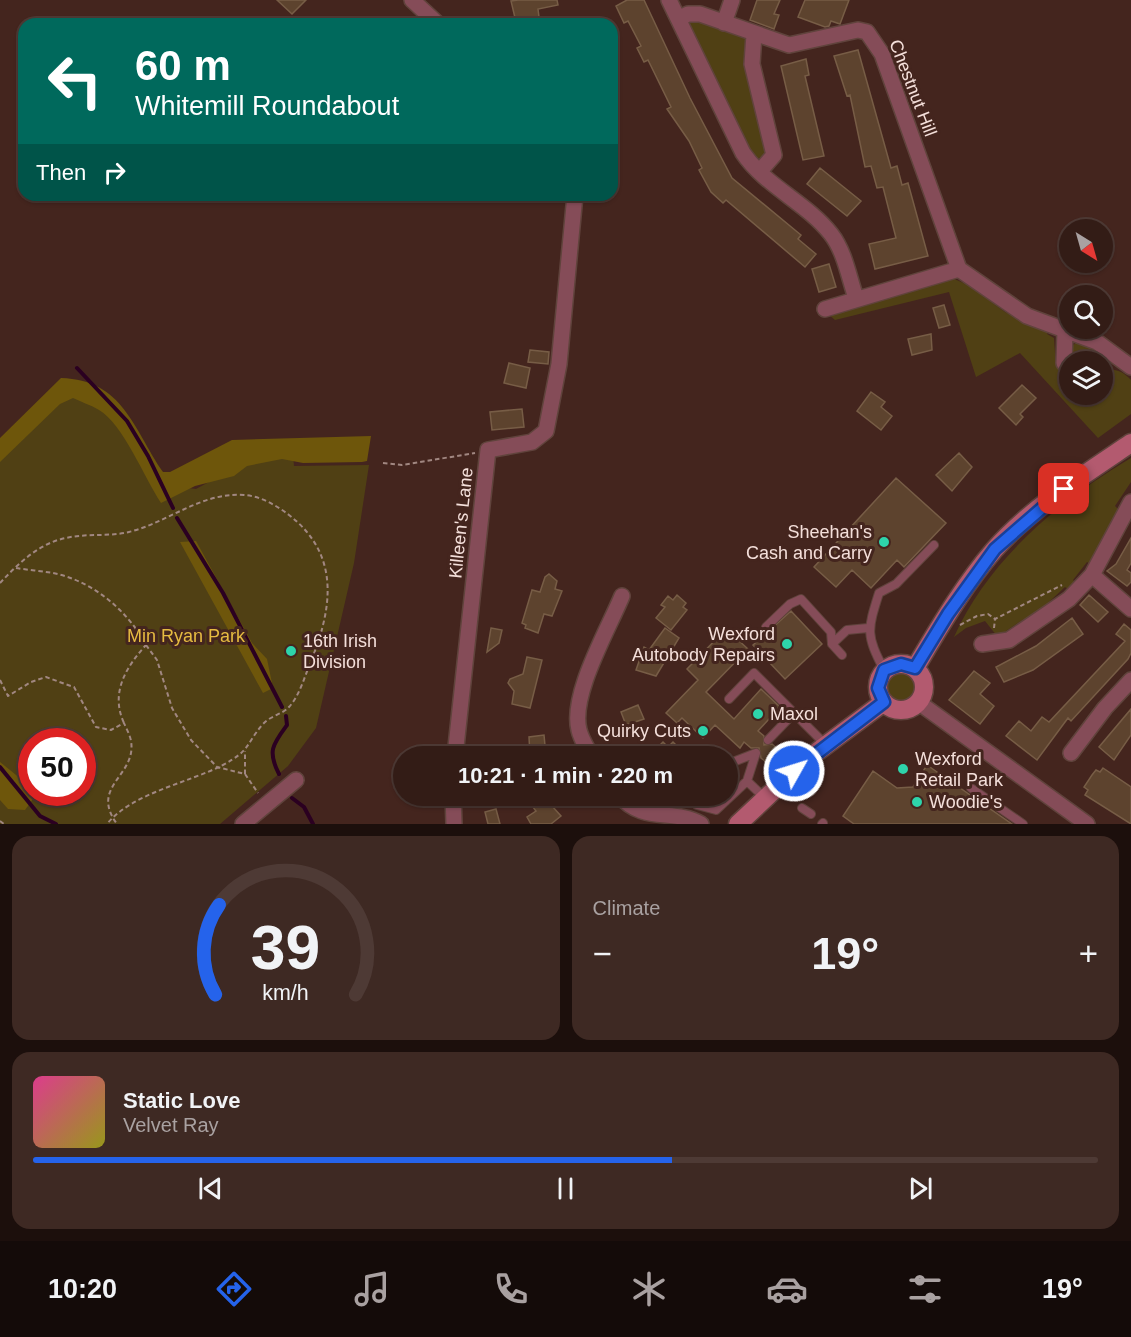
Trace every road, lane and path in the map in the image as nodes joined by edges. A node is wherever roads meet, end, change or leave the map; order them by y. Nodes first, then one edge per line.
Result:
1 (412, 0) edge
2 (669, 0) edge
3 (732, 0) edge
4 (432, 18) edge
5 (680, 18) junction
6 (724, 23) junction
7 (754, 34) junction
8 (760, 171) junction
9 (574, 201) edge
10 (959, 269) junction
11 (856, 298) junction
12 (825, 309) dead end
13 (1059, 329) edge
14 (1088, 339) edge
15 (1126, 363) edge
16 (1131, 443) edge
17 (488, 450) junction
18 (383, 463) dead end
19 (1131, 502) edge
20 (934, 544) dead end
21 (15, 567) junction
22 (1092, 575) junction
23 (0, 583) edge
24 (1078, 589) junction
25 (622, 597) dead end
26 (1131, 609) edge
27 (995, 619) junction
28 (766, 627) dead end
29 (868, 628) junction
30 (939, 628) junction
31 (987, 643) joint
32 (832, 644) junction
33 (146, 645) junction
34 (842, 655) dead end
35 (915, 668) junction
36 (884, 670) junction
37 (0, 680) edge
38 (1131, 680) edge
39 (729, 699) dead end
40 (884, 702) junction
41 (918, 702) junction
42 (794, 712) junction
43 (124, 723) junction
44 (768, 740) dead end
45 (826, 745) junction
46 (456, 746) edge
47 (586, 746) edge
48 (245, 751) junction
49 (1071, 753) dead end
50 (738, 760) edge
51 (217, 767) junction
52 (245, 774) junction
53 (296, 780) dead end
54 (747, 781) junction
55 (970, 788) dead end
56 (738, 789) edge
57 (261, 798) dead end
58 (765, 798) junction
59 (453, 806) edge
60 (628, 806) edge
61 (701, 806) edge
62 (720, 806) edge
63 (802, 808) dead end
64 (811, 814) dead end
65 (112, 818) junction
66 (0, 821) edge
67 (4, 824) edge
68 (107, 824) edge
69 (117, 824) edge
70 (243, 824) edge
71 (454, 824) edge
72 (701, 824) edge
73 (738, 824) edge
74 (1023, 824) edge
75 (1087, 824) edge

1 - 4 street
2 - 5 street
3 - 6 street
5 - 6 street, Chestnut Hill
5 - 8 street
6 - 7 street, Chestnut Hill
7 - 8 street
7 - 10 street, Chestnut Hill
8 - 11 street
9 - 17 street, Killeen's Lane
10 - 11 street
10 - 13 street
11 - 12 street
14 - 15 street
16 - 30 main road
17 - 18 path
17 - 46 street, Killeen's Lane
19 - 22 street
20 - 29 lane
21 - 23 path
21 - 33 path
21 - 48 path
22 - 24 street
22 - 26 street
24 - 27 path
24 - 31 street
25 - 47 street
27 - 30 path
27 - 31 path
28 - 32 lane
29 - 32 lane
29 - 36 lane
30 - 35 main road
32 - 34 lane
33 - 43 path
33 - 51 path
35 - 36 main road
35 - 41 main road
36 - 40 main road
37 - 43 path
38 - 49 street
39 - 42 lane
40 - 41 main road
40 - 45 main road
41 - 75 street
42 - 44 lane
42 - 45 lane
43 - 65 path
45 - 58 main road
48 - 51 path
48 - 52 path
50 - 54 lane
51 - 52 path
51 - 65 path
52 - 57 path
53 - 70 street
54 - 56 lane
54 - 58 lane
55 - 74 lane
58 - 73 main road
59 - 71 street
60 - 72 street
61 - 62 lane
63 - 64 lane
65 - 68 path
65 - 69 path
66 - 67 path

